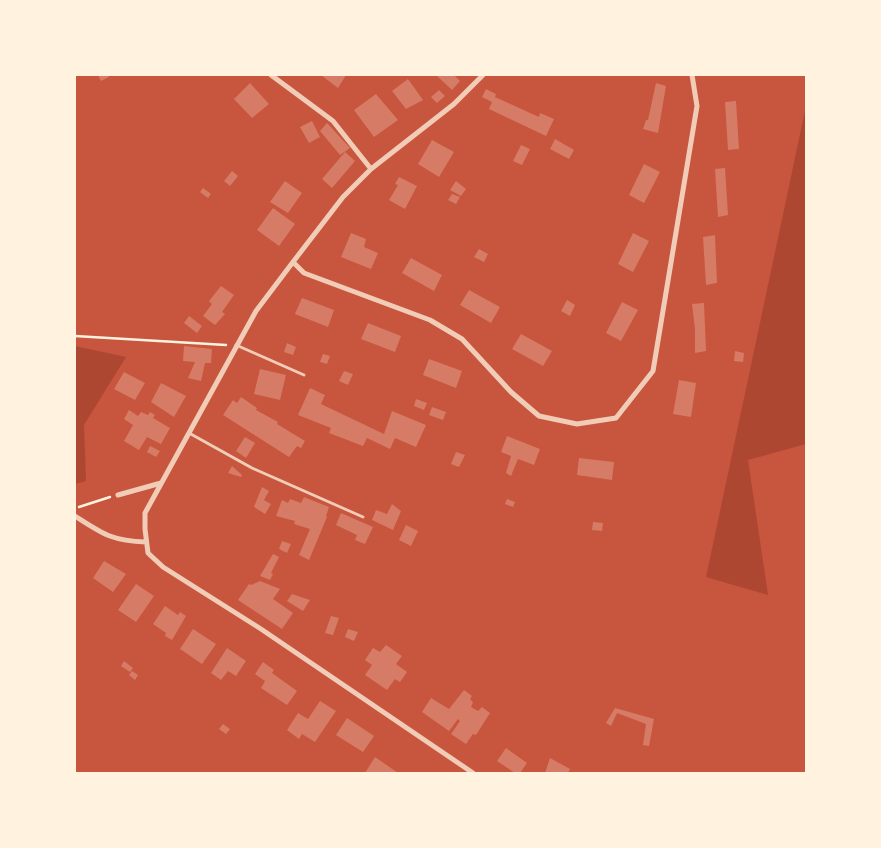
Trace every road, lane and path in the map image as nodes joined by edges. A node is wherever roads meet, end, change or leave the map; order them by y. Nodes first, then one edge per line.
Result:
1 (271, 75) edge
2 (483, 75) edge
3 (692, 75) edge
4 (371, 169) junction
5 (293, 262) junction
6 (75, 336) edge
7 (236, 345) junction
8 (304, 375) dead end
9 (188, 434) junction
10 (161, 484) junction
11 (118, 494) joint
12 (75, 509) edge
13 (75, 516) edge
14 (363, 516) dead end
15 (146, 542) junction
16 (473, 773) edge

1 - 4 street
2 - 4 street
3 - 5 street
4 - 5 street
5 - 7 street
6 - 7 path
7 - 8 lane
7 - 9 street
9 - 10 street
9 - 14 lane
10 - 11 street
10 - 15 street
11 - 12 path
13 - 15 street
15 - 16 street

